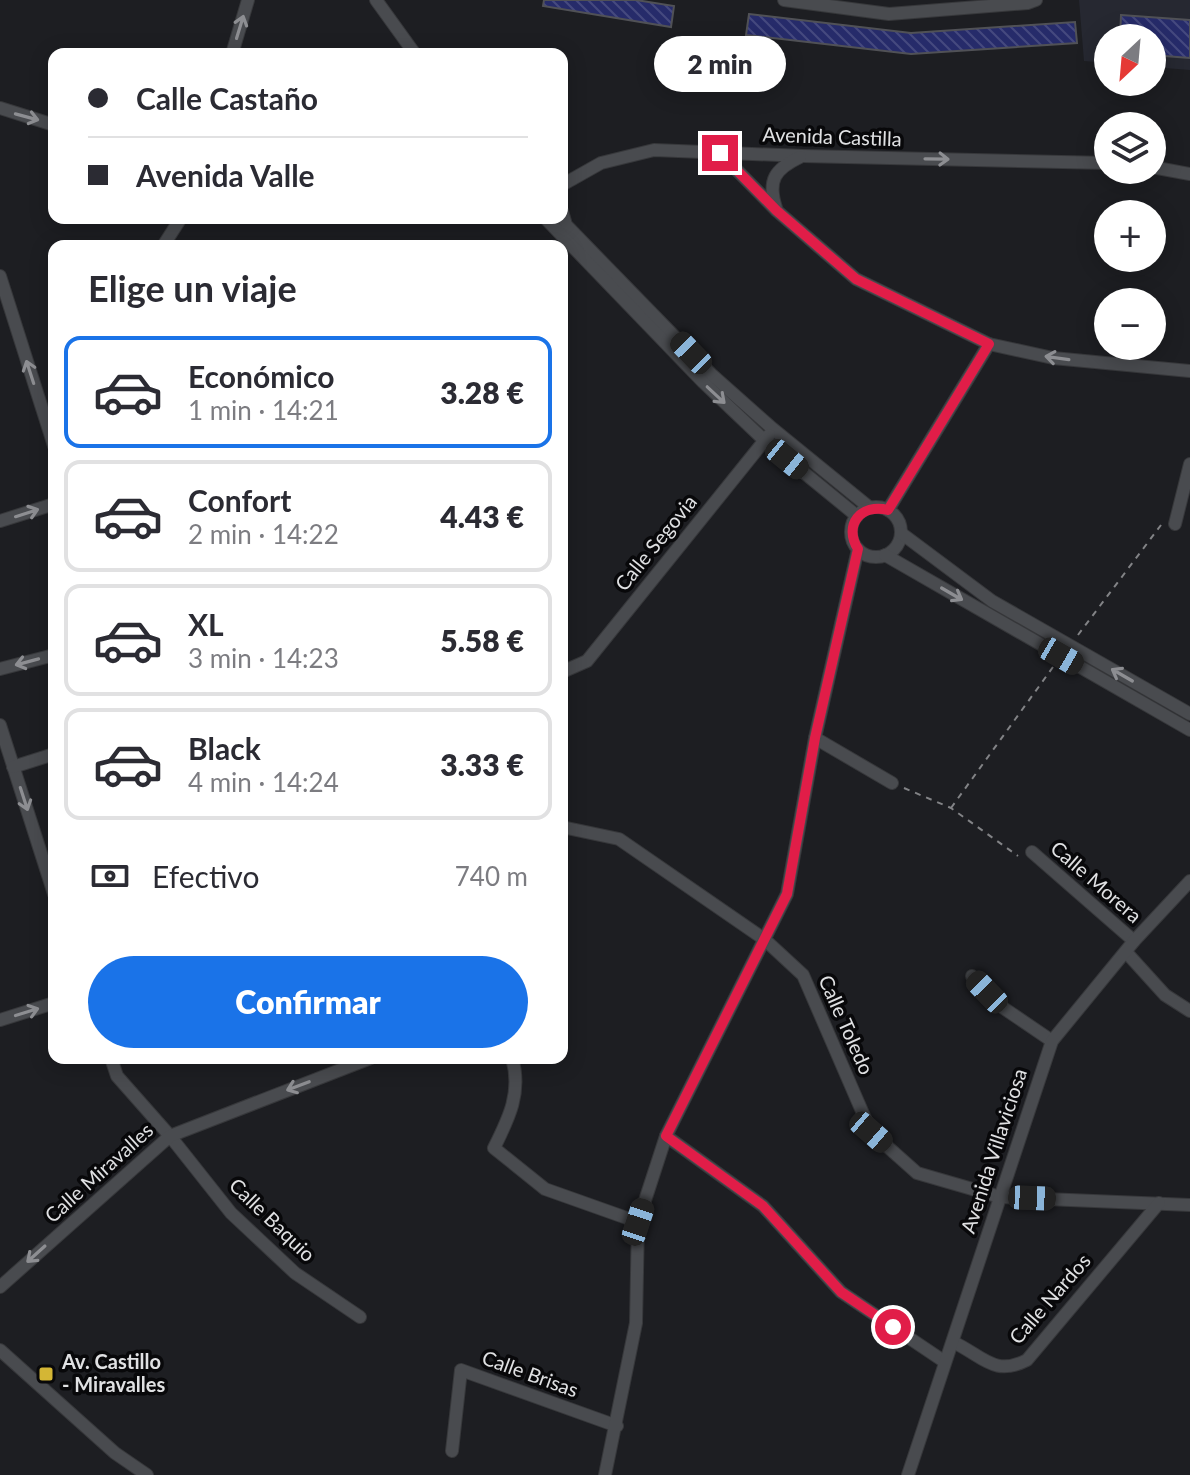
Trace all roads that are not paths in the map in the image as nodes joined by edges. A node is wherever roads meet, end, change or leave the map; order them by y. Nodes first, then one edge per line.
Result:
1 (248, 0) edge
2 (376, 0) edge
3 (784, 0) edge
4 (1028, 1) edge
5 (947, 6) edge
6 (234, 48) edge
7 (411, 48) edge
8 (0, 108) edge
9 (48, 123) edge
10 (720, 153) junction
11 (803, 156) junction
12 (1094, 163) edge
13 (1166, 170) edge
14 (1190, 174) edge
15 (568, 182) edge
16 (777, 211) junction
17 (551, 224) edge
18 (566, 224) edge
19 (566, 240) edge
20 (568, 242) edge
21 (0, 276) edge
22 (989, 344) junction
23 (1190, 371) edge
24 (48, 427) edge
25 (773, 429) junction
26 (764, 440) junction
27 (1190, 464) edge
28 (48, 506) edge
29 (870, 508) junction
30 (888, 510) junction
31 (857, 516) junction
32 (0, 521) edge
33 (1168, 524) road end
34 (901, 533) junction
35 (858, 549) junction
36 (885, 555) junction
37 (1065, 651) junction
38 (48, 657) edge
39 (0, 669) edge
40 (568, 669) edge
41 (1190, 714) edge
42 (0, 725) edge
43 (1190, 730) edge
44 (815, 738) junction
45 (48, 756) edge
46 (13, 767) junction
47 (892, 783) road end
48 (568, 828) edge
49 (1036, 855) road end
50 (48, 875) edge
51 (1190, 881) edge
52 (764, 939) junction
53 (1130, 947) junction
54 (972, 976) dead end
55 (48, 1005) edge
56 (1190, 1011) edge
57 (0, 1020) edge
58 (1052, 1041) junction
59 (113, 1064) edge
60 (356, 1064) edge
61 (514, 1064) edge
62 (170, 1136) junction
63 (666, 1136) junction
64 (1000, 1197) junction
65 (1159, 1203) junction
66 (1190, 1205) edge
67 (638, 1222) junction
68 (0, 1287) edge
69 (360, 1317) dead end
70 (953, 1342) junction
71 (0, 1350) edge
72 (945, 1362) junction
73 (617, 1426) junction
74 (452, 1451) dead end
75 (147, 1475) edge
76 (605, 1475) edge
77 (908, 1475) edge

6 -> 1 street
2 - 7 street
3 - 5 street
4 - 5 street
8 -> 9 street
10 - 11 street, Avenida Castilla
10 - 15 street, Avenida Castilla
10 - 16 street
11 -> 12 street, Avenida Castilla
11 - 16 street
13 - 14 street
16 - 22 street
17 -> 19 street
18 - 25 street
20 -> 26 street
24 -> 21 street
23 -> 22 street
22 - 30 street
25 - 26 street, Calle Segovia
25 - 29 street
26 - 31 street
26 - 40 street, Calle Segovia
27 - 33 street
32 -> 28 street
29 - 30 street
29 - 31 street
30 - 34 street
31 - 35 street
34 - 36 street
34 - 37 street
35 - 36 street
35 - 44 street
36 -> 37 street
41 -> 37 street
37 - 43 street
38 -> 39 street
42 - 46 street
44 - 47 street
44 - 52 street
45 - 46 street
46 -> 50 street
48 - 52 street, Calle Toledo
49 - 53 street, Calle Morera
51 - 53 street, Avenida Villaviciosa
52 - 63 street
52 - 64 street, Calle Toledo
53 - 56 street, Calle Morera
53 - 58 street, Avenida Villaviciosa
54 - 58 street
57 -> 55 street
58 - 64 street, Avenida Villaviciosa
59 - 62 street, Calle Baquio
60 -> 62 street, Calle Miravalles
61 - 67 street
62 -> 68 street, Calle Miravalles
62 - 69 street, Calle Baquio
63 - 67 street
63 - 72 street
64 - 65 street, Calle Toledo
64 - 70 street, Avenida Villaviciosa
65 - 66 street, Calle Toledo
65 - 70 street, Calle Nardos
67 - 73 street
70 - 72 street, Avenida Villaviciosa
71 - 75 street
72 - 77 street, Avenida Villaviciosa
73 - 74 street, Calle Brisas
73 - 76 street

